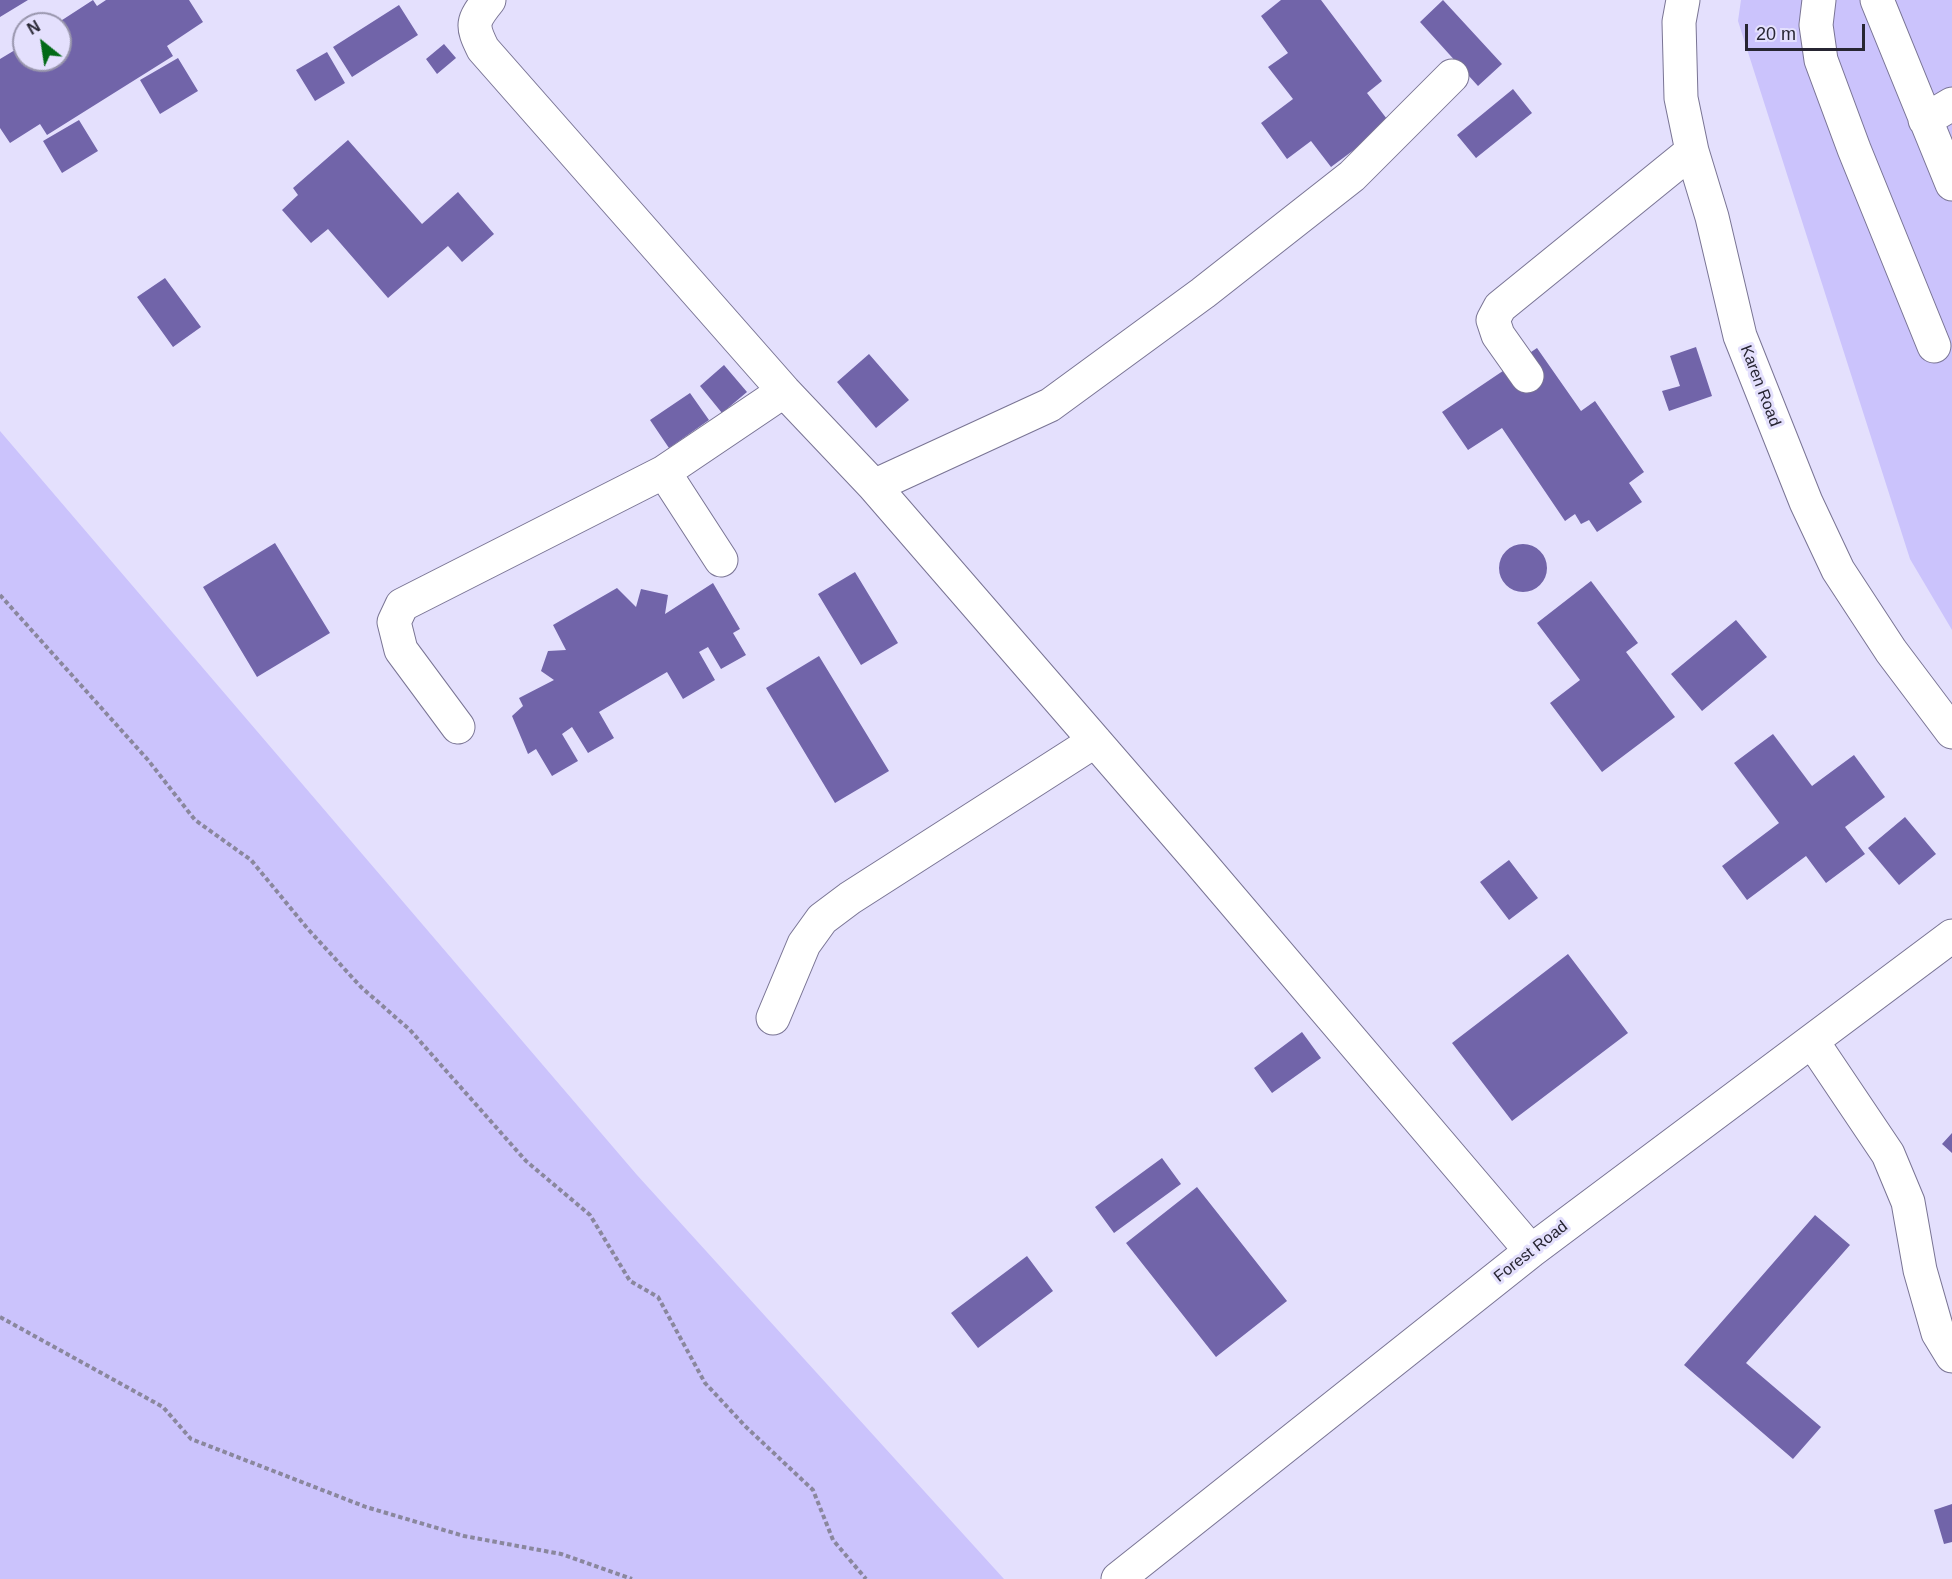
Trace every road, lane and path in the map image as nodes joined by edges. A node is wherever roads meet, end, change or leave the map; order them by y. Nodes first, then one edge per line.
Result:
1 (489, 0) edge
2 (1683, 0) edge
3 (1819, 0) edge
4 (1877, 0) edge
5 (1452, 76) dead end
6 (1939, 112) edge
7 (1692, 151) junction
8 (1952, 184) edge
9 (1934, 346) dead end
10 (1527, 376) dead end
11 (784, 391) junction
12 (664, 472) junction
13 (874, 486) junction
14 (721, 560) dead end
15 (0, 596) edge
16 (458, 727) dead end
17 (1952, 732) edge
18 (1095, 741) junction
19 (1952, 936) edge
20 (773, 1018) dead end
21 (1812, 1041) junction
22 (1531, 1251) junction
23 (0, 1317) edge
24 (1952, 1356) edge
25 (632, 1579) edge
26 (866, 1579) edge
27 (1118, 1579) edge

1 - 11 street
2 - 7 street, Karen Road
3 - 9 street
4 - 6 street
5 - 13 street
6 - 8 street
7 - 10 street
7 - 17 street, Karen Road
11 - 12 street
11 - 13 street
12 - 14 street
12 - 16 street
13 - 18 street
15 - 26 path
18 - 20 street
18 - 22 street
19 - 21 street, Forest Road
21 - 22 street, Forest Road
21 - 24 street
22 - 27 street, Forest Road
23 - 25 path

